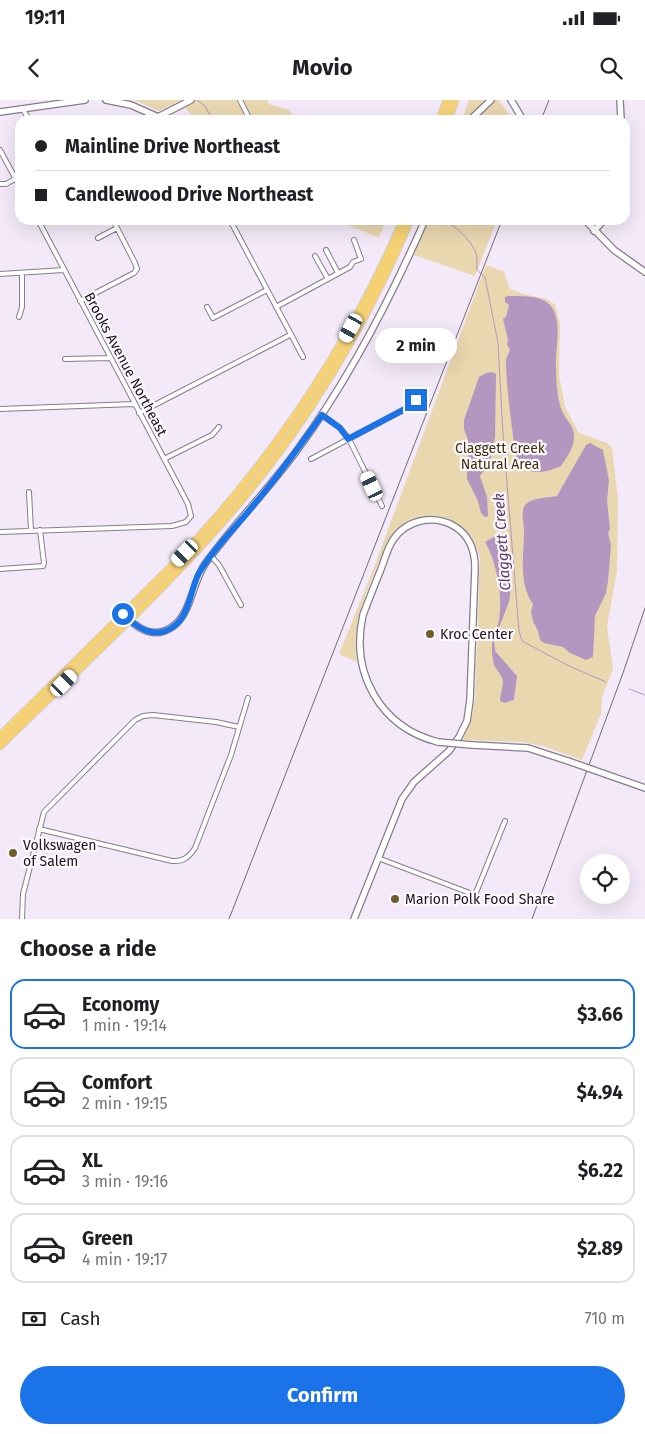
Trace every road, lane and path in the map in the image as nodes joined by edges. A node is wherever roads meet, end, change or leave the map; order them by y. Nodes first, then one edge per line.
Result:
1 (85, 100) edge
2 (106, 100) edge
3 (240, 100) edge
4 (447, 100) edge
5 (455, 100) edge
6 (491, 100) edge
7 (511, 100) edge
8 (620, 100) edge
9 (118, 101) edge
10 (189, 101) edge
11 (24, 109) junction
12 (0, 112) edge
13 (27, 115) edge
14 (154, 115) edge
15 (165, 115) edge
16 (248, 115) edge
17 (442, 115) edge
18 (450, 115) edge
19 (475, 115) edge
20 (520, 115) edge
21 (621, 115) edge
22 (0, 150) edge
23 (15, 177) edge
24 (15, 180) edge
25 (0, 184) edge
26 (41, 225) edge
27 (116, 225) edge
28 (233, 225) edge
29 (403, 225) edge
30 (422, 225) edge
31 (589, 225) edge
32 (599, 225) edge
33 (117, 228) junction
34 (594, 231) junction
35 (98, 238) dead end
36 (354, 240) dead end
37 (326, 250) dead end
38 (315, 256) dead end
39 (64, 270) junction
40 (645, 272) edge
41 (338, 273) junction
42 (0, 274) edge
43 (22, 274) junction
44 (328, 279) junction
45 (267, 290) junction
46 (80, 301) junction
47 (207, 307) dead end
48 (276, 307) junction
49 (19, 317) dead end
50 (290, 335) junction
51 (303, 357) dead end
52 (110, 358) junction
53 (65, 359) dead end
54 (418, 397) dead end
55 (134, 404) junction
56 (0, 409) edge
57 (139, 413) junction
58 (322, 415) junction
59 (219, 427) dead end
60 (348, 439) junction
61 (164, 459) junction
62 (311, 459) dead end
63 (30, 492) dead end
64 (382, 506) dead end
65 (40, 530) junction
66 (31, 531) junction
67 (0, 532) edge
68 (211, 556) junction
69 (0, 569) edge
70 (241, 605) dead end
71 (125, 617) junction
72 (248, 698) dead end
73 (239, 727) junction
74 (0, 736) edge
75 (0, 746) edge
76 (645, 788) edge
77 (505, 821) dead end
78 (40, 828) junction
79 (378, 858) junction
80 (22, 919) edge
81 (354, 919) edge

1 - 11 street
2 - 9 street
3 - 16 street
4 - 17 highway
5 - 18 highway
6 - 19 street
7 - 20 street
8 - 21 street
9 - 14 street
10 - 15 street
11 - 12 street
11 - 13 street
22 - 23 street
24 - 25 street
26 - 39 street, Brooks Avenue Northeast
27 - 33 street
28 - 45 street
29 - 71 highway
30 - 58 street
31 - 34 street
32 - 34 street
33 - 35 street
33 - 46 street
34 - 40 street
36 - 41 street
37 - 41 street
38 - 44 street
39 - 43 street
39 - 46 street, Brooks Avenue Northeast
41 - 44 street
42 - 43 street
43 - 49 street
44 - 48 street
45 - 47 street
45 - 48 street
46 - 52 street, Brooks Avenue Northeast
48 - 50 street
50 - 51 street
50 - 57 street
52 - 53 street
52 - 55 street, Brooks Avenue Northeast
54 - 60 street
55 - 56 street
55 - 57 street, Brooks Avenue Northeast
57 - 61 street, Brooks Avenue Northeast
58 - 60 street
58 - 68 street
59 - 61 street
60 - 62 street
60 - 64 street
61 - 65 street, Brooks Avenue Northeast
63 - 66 street
65 - 66 street
65 - 69 street
66 - 67 street
68 - 70 street
68 - 71 street
71 - 74 highway
71 - 75 highway
72 - 73 street
73 - 78 street
73 - 78 street
76 - 79 street, bridge
77 - 79 street
78 - 80 street
79 - 81 street

